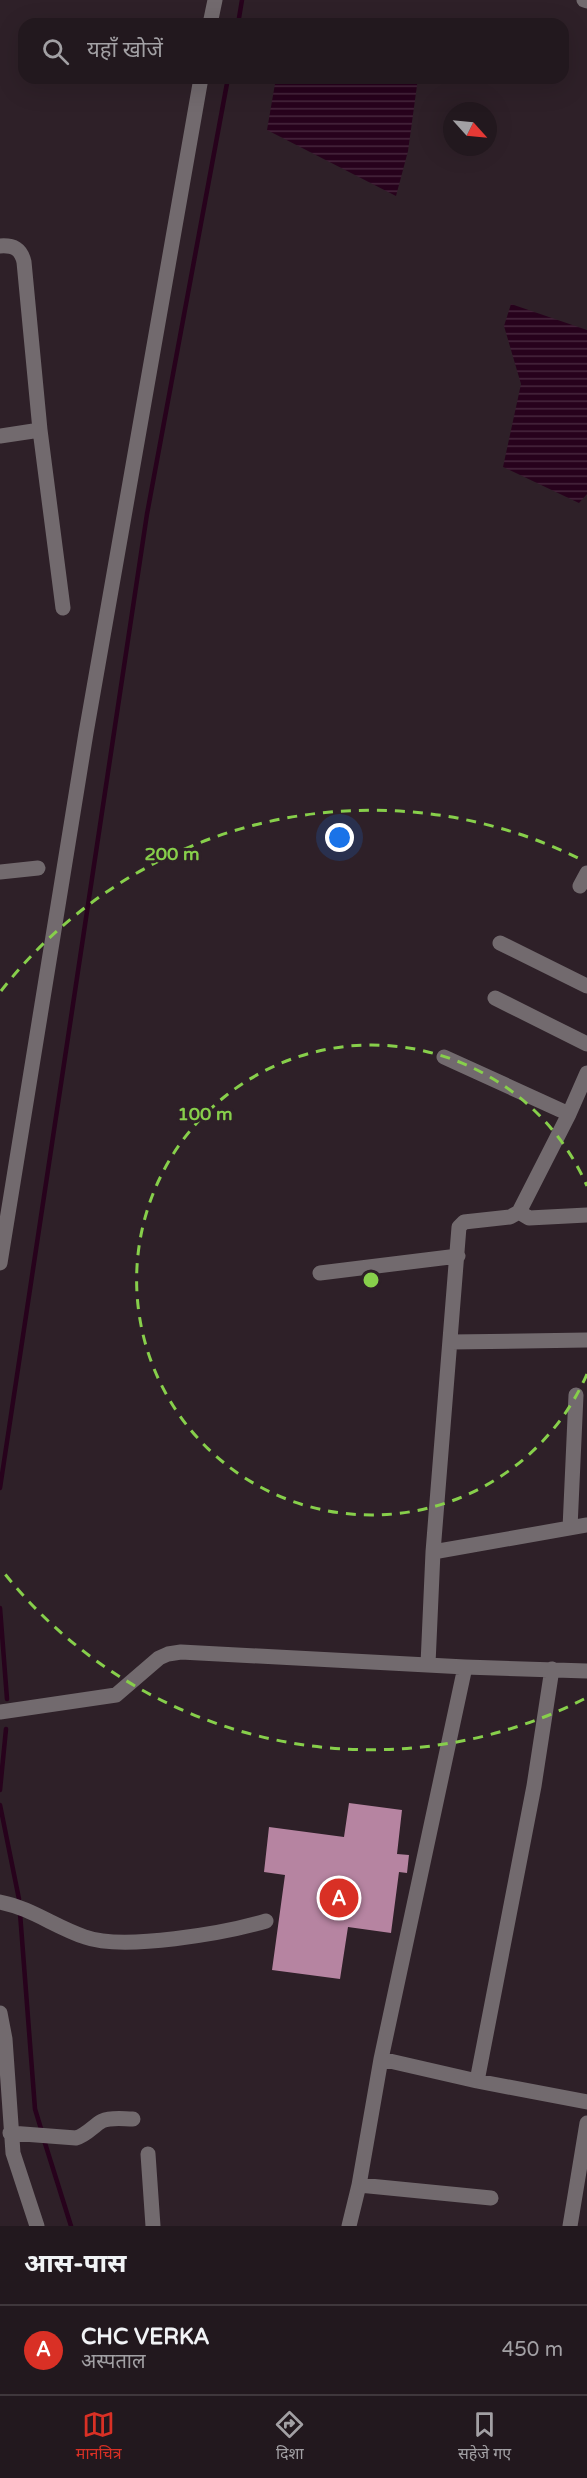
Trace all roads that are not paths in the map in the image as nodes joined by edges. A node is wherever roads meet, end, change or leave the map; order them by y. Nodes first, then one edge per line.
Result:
1 (215, 0) edge
2 (211, 18) edge
3 (200, 84) edge
4 (0, 246) edge
5 (40, 430) junction
6 (0, 436) edge
7 (63, 608) dead end
8 (39, 868) dead end
9 (0, 872) edge
10 (500, 943) dead end
11 (587, 986) edge
12 (495, 998) dead end
13 (587, 1044) edge
14 (444, 1057) dead end
15 (587, 1072) edge
16 (569, 1114) junction
17 (519, 1212) junction
18 (587, 1215) edge
19 (458, 1256) junction
20 (0, 1263) edge
21 (320, 1273) dead end
22 (587, 1340) edge
23 (451, 1342) junction
24 (576, 1395) dead end
25 (587, 1525) edge
26 (570, 1528) junction
27 (433, 1551) junction
28 (428, 1664) junction
29 (465, 1667) junction
30 (552, 1669) junction
31 (587, 1671) edge
32 (0, 1712) edge
33 (0, 1902) edge
34 (266, 1921) dead end
35 (0, 2013) edge
36 (381, 2059) junction
37 (477, 2081) junction
38 (587, 2102) edge
39 (133, 2119) dead end
40 (587, 2123) edge
41 (10, 2133) junction
42 (148, 2154) dead end
43 (359, 2185) junction
44 (491, 2198) dead end
45 (37, 2226) edge
46 (153, 2226) edge
47 (349, 2226) edge
48 (570, 2226) edge

1 - 2 street
3 - 20 street
4 - 5 street
5 - 6 street
5 - 7 street
8 - 9 street
10 - 11 street
12 - 13 street
14 - 16 street
15 - 16 street
16 - 17 street
17 - 18 street
17 - 19 street
19 - 21 street
19 - 23 street
22 - 23 street
23 - 27 street
24 - 26 street
25 - 26 street
26 - 27 street
27 - 28 street
28 - 29 street
28 - 32 street
29 - 30 street
29 - 36 street
30 - 31 street
30 - 37 street
33 - 34 street
35 - 41 street
36 - 37 street
36 - 43 street
37 - 38 street
39 - 41 street
40 - 48 street
41 - 45 street
42 - 46 street
43 - 44 street
43 - 47 street

